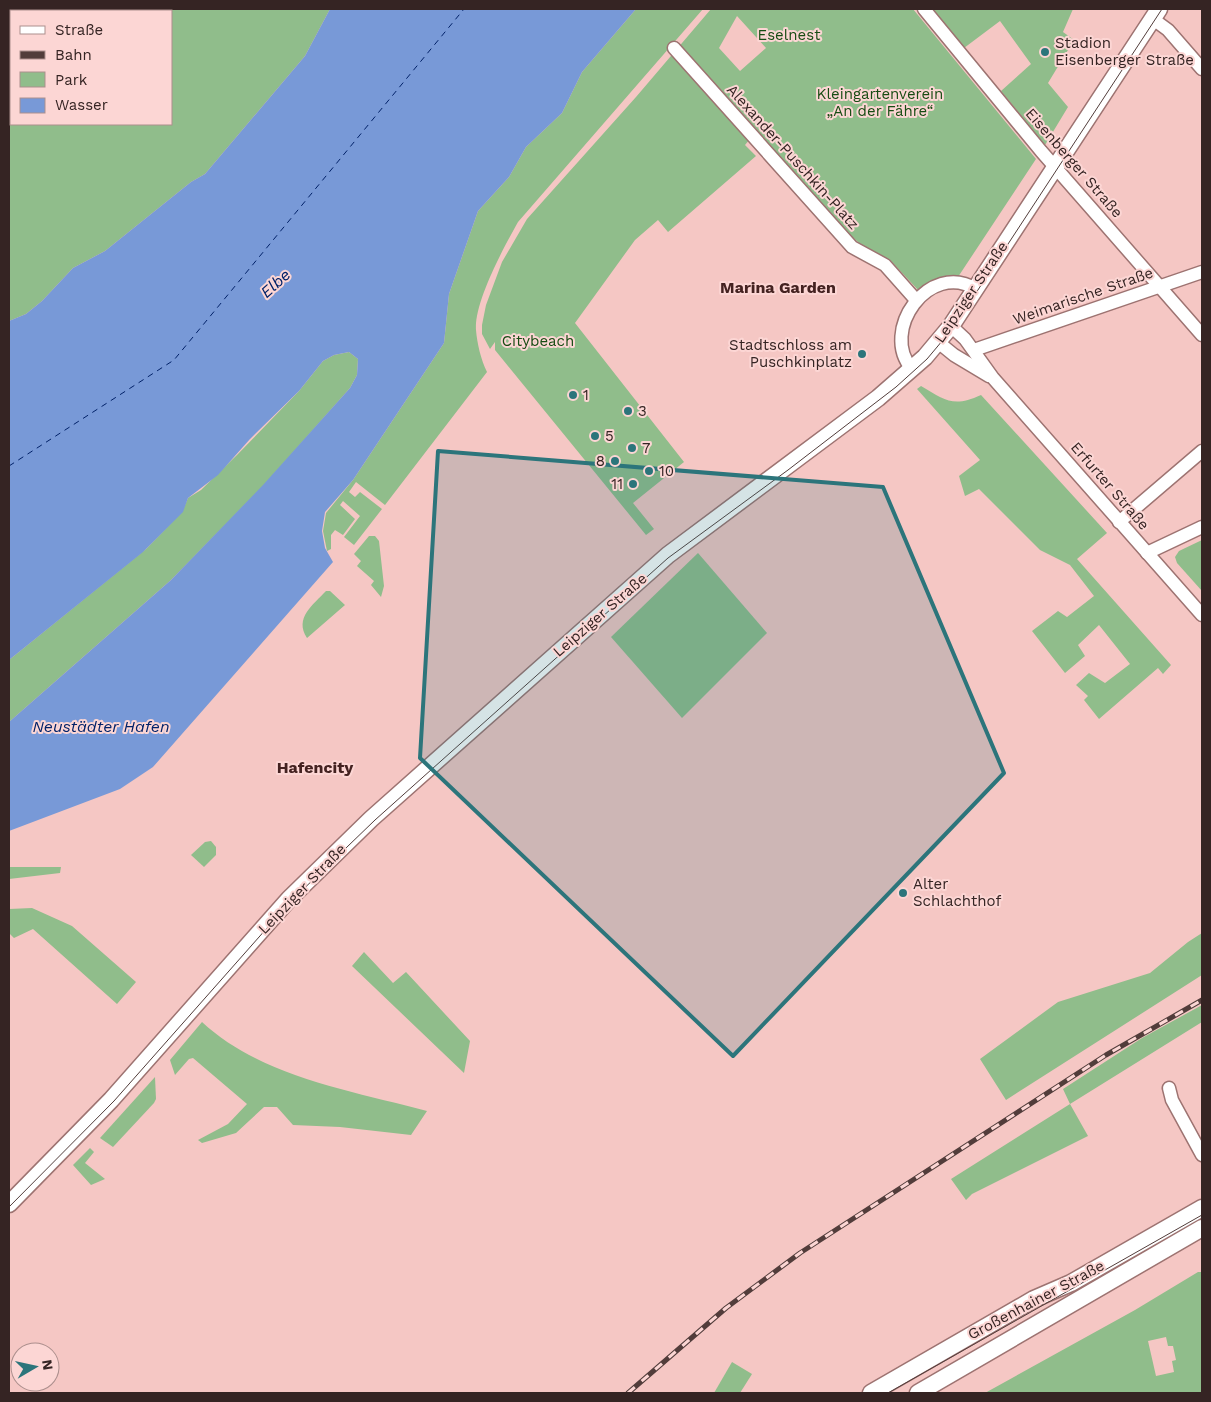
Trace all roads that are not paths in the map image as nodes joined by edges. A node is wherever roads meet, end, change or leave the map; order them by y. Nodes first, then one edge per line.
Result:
1 (924, 9) edge
2 (1156, 14) edge
3 (674, 48) dead end
4 (1202, 69) edge
5 (1055, 168) junction
6 (1202, 272) edge
7 (1160, 286) junction
8 (976, 289) junction
9 (916, 300) junction
10 (951, 326) junction
11 (1202, 334) edge
12 (938, 342) junction
13 (974, 350) junction
14 (912, 369) junction
15 (993, 378) junction
16 (1202, 450) edge
17 (1120, 522) junction
18 (1202, 527) edge
19 (1147, 553) junction
20 (1202, 615) edge
21 (1169, 1088) dead end
22 (1202, 1156) edge
23 (9, 1204) edge
24 (1202, 1208) edge
25 (1202, 1228) edge
26 (871, 1393) edge
27 (918, 1393) edge

1 - 5 street, Eisenberger Straße
2 - 4 street
2 - 5 main road, Leipziger Straße
3 - 9 street, Alexander-Puschkin-Platz
5 - 7 street, Eisenberger Straße
5 - 8 main road, Leipziger Straße
6 - 7 street, Weimarische Straße
7 - 11 street, Eisenberger Straße
7 - 13 street, Weimarische Straße
8 - 9 street
8 - 10 main road, Leipziger Straße
9 - 14 street
10 - 12 main road, Leipziger Straße
10 - 13 street, Erfurter Straße
12 - 14 main road, Leipziger Straße
12 - 15 street, Erfurter Straße
13 - 15 street, Erfurter Straße
14 - 23 main road, Leipziger Straße
15 - 17 street, Erfurter Straße
16 - 17 street
17 - 19 street, Erfurter Straße
18 - 19 street
19 - 20 street, Erfurter Straße
21 - 22 street
24 - 26 main road, Großenhainer Straße
25 - 27 main road, Großenhainer Straße

